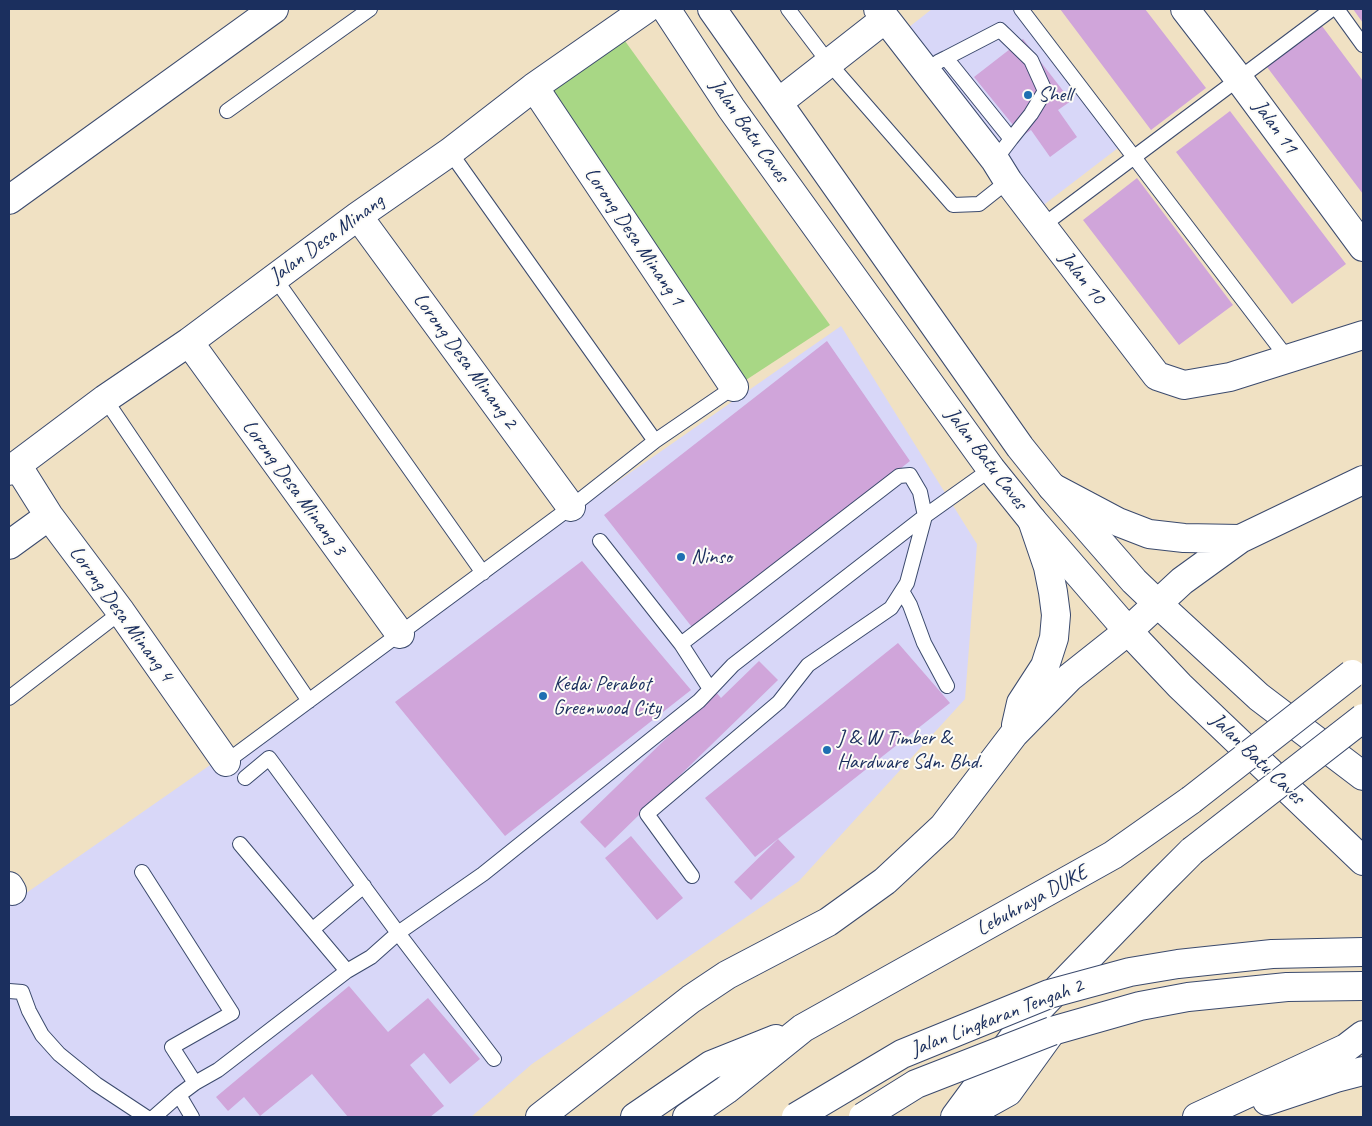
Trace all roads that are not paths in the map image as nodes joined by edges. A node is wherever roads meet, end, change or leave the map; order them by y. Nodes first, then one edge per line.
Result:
1 (274, 9) edge
2 (370, 9) edge
3 (646, 9) edge
4 (666, 9) edge
5 (712, 9) edge
6 (788, 9) edge
7 (1021, 9) edge
8 (1185, 9) edge
9 (1332, 9) edge
10 (1337, 9) edge
11 (887, 12) edge
12 (1363, 45) edge
13 (829, 63) junction
14 (934, 63) junction
15 (1239, 79) junction
16 (534, 87) junction
17 (779, 102) junction
18 (227, 111) dead end
19 (450, 152) junction
20 (1133, 158) junction
21 (1005, 160) junction
22 (9, 200) edge
23 (358, 216) junction
24 (1042, 226) junction
25 (1363, 247) edge
26 (274, 277) junction
27 (1363, 335) edge
28 (189, 342) junction
29 (1288, 359) junction
30 (734, 387) joint
31 (104, 399) junction
32 (655, 441) junction
33 (11, 463) edge
34 (991, 470) junction
35 (1363, 480) edge
36 (1052, 487) junction
37 (572, 507) junction
38 (49, 516) junction
39 (925, 516) junction
40 (1032, 520) junction
41 (1240, 539) junction
42 (600, 541) dead end
43 (9, 545) edge
44 (483, 573) junction
45 (902, 591) junction
46 (1157, 603) junction
47 (121, 612) junction
48 (1128, 631) junction
49 (400, 634) junction
50 (681, 644) junction
51 (1358, 670) edge
52 (947, 686) dead end
53 (710, 689) junction
54 (9, 698) edge
55 (309, 701) junction
56 (1363, 718) edge
57 (1014, 734) junction
58 (235, 770) junction
59 (1363, 776) edge
60 (240, 844) dead end
61 (1363, 862) edge
62 (142, 872) dead end
63 (692, 876) dead end
64 (364, 886) junction
65 (313, 930) junction
66 (398, 933) junction
67 (1363, 952) edge
68 (347, 971) junction
69 (1363, 986) edge
70 (9, 991) edge
71 (803, 1028) junction
72 (1052, 1031) junction
73 (1363, 1035) edge
74 (494, 1059) dead end
75 (1363, 1071) edge
76 (195, 1083) junction
77 (179, 1095) junction
78 (146, 1117) edge
79 (154, 1117) edge
80 (192, 1117) edge
81 (540, 1117) edge
82 (635, 1117) edge
83 (687, 1117) edge
84 (796, 1117) edge
85 (863, 1117) edge
86 (955, 1117) edge
87 (963, 1117) edge
88 (1197, 1117) edge
89 (1217, 1117) edge

1 - 22 main road
2 - 18 lane
3 - 16 main road, Jalan Desa Minang
4 - 34 main road, Jalan Batu Caves
5 - 17 main road, Jalan Batu Caves
6 - 13 lane
7 - 20 lane
8 - 15 main road, Jalan 11
9 - 15 lane
10 - 12 lane
11 - 13 main road
11 - 14 main road, Jalan 10
13 - 17 main road
13 - 21 lane
14 - 21 main road, Jalan 10
14 - 21 lane
15 - 20 lane
15 - 25 main road, Jalan 11
16 - 19 main road, Jalan Desa Minang
16 - 30 main road, Lorong Desa Minang 1
17 - 36 main road, Jalan Batu Caves
19 - 23 main road, Jalan Desa Minang
19 - 32 lane
20 - 24 lane
20 - 29 lane
21 - 24 main road, Jalan 10
23 - 26 main road, Jalan Desa Minang
23 - 37 main road, Lorong Desa Minang 2
24 - 29 main road, Jalan 10
26 - 28 main road, Jalan Desa Minang
26 - 44 lane
27 - 29 main road, Jalan 10
28 - 31 main road, Jalan Desa Minang
28 - 49 main road, Lorong Desa Minang 3
30 - 32 lane
31 - 33 main road, Jalan Desa Minang
31 - 55 lane
32 - 37 lane
33 - 38 main road, Lorong Desa Minang 4
34 - 39 lane
34 - 40 main road, Jalan Batu Caves
35 - 41 main road
36 - 41 main road
36 - 46 main road, Jalan Batu Caves
37 - 44 lane
38 - 43 main road
38 - 47 main road, Lorong Desa Minang 4
39 - 45 lane
39 - 50 lane
39 - 53 lane
40 - 48 main road, Jalan Batu Caves
40 - 57 main road
41 - 46 main road
42 - 50 lane
44 - 49 lane
45 - 52 lane
45 - 63 lane
46 - 48 main road
46 - 59 main road, Jalan Batu Caves
47 - 54 lane
47 - 58 main road, Lorong Desa Minang 4
48 - 57 main road
48 - 61 main road, Jalan Batu Caves
49 - 55 lane
50 - 53 lane
51 - 71 main road, Lebuhraya DUKE, bridge
53 - 66 lane
55 - 58 lane
56 - 86 main road, bridge
57 - 81 main road
58 - 64 lane
60 - 65 lane
62 - 76 lane
64 - 65 lane
64 - 66 lane
65 - 68 lane
66 - 68 lane
66 - 74 lane
67 - 84 main road, Jalan Lingkaran Tengah 2, bridge
68 - 76 lane
69 - 72 main road, Jalan Lingkaran Tengah 2
70 - 78 lane
71 - 82 main road
71 - 83 main road, Lebuhraya DUKE
72 - 85 main road, Jalan Lingkaran Tengah 2, bridge
72 - 87 main road
73 - 88 main road
75 - 89 main road
76 - 77 lane
77 - 79 lane
77 - 80 lane

